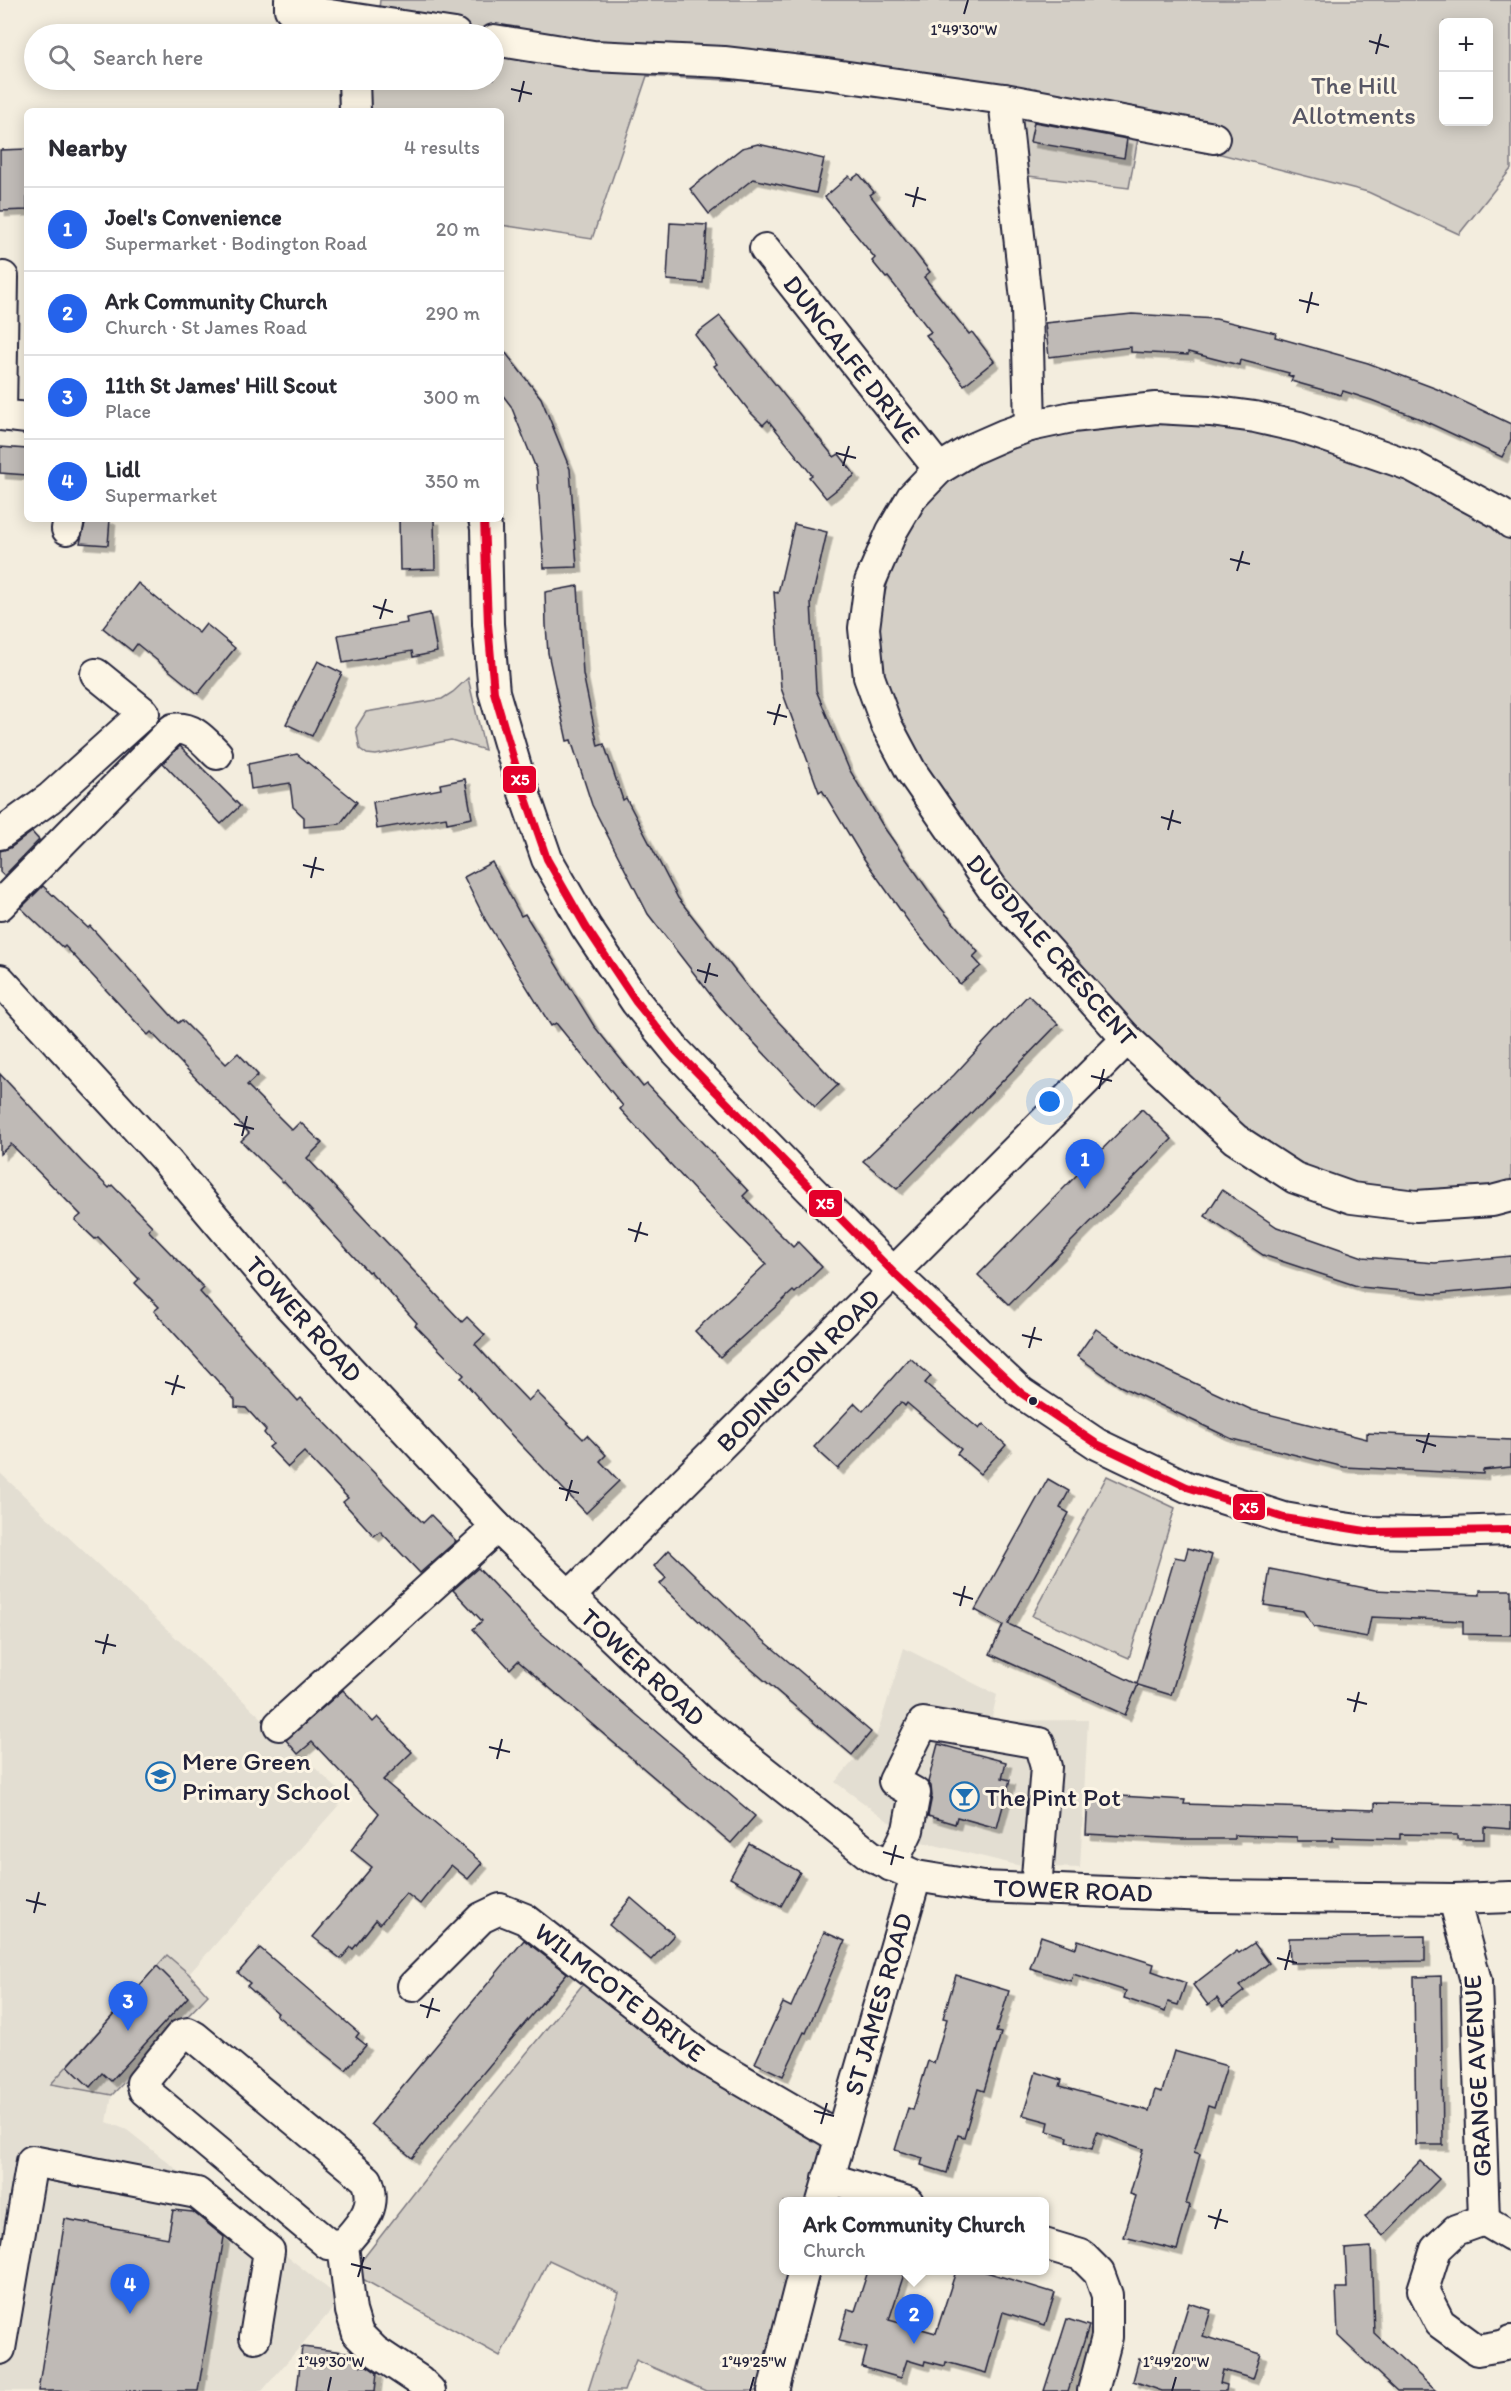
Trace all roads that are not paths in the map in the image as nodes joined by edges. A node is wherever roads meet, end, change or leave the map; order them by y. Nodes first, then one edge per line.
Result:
1 (290, 0) edge
2 (362, 18) edge
3 (396, 24) edge
4 (504, 42) edge
5 (354, 90) edge
6 (1004, 99) junction
7 (355, 108) edge
8 (1214, 138) dead end
9 (765, 249) dead end
10 (10, 278) edge
11 (14, 417) edge
12 (1030, 426) junction
13 (939, 469) junction
14 (485, 522) edge
15 (1511, 523) edge
16 (96, 674) dead end
17 (217, 754) dead end
18 (0, 834) edge
19 (0, 904) edge
20 (0, 980) edge
21 (1127, 1039) junction
22 (1511, 1196) edge
23 (895, 1274) junction
24 (497, 1527) junction
25 (1511, 1530) edge
26 (569, 1598) junction
27 (279, 1725) dead end
28 (904, 1871) junction
29 (1036, 1889) junction
30 (1511, 1897) edge
31 (1454, 1899) junction
32 (413, 1986) dead end
33 (839, 2137) junction
34 (825, 2190) edge
35 (873, 2197) edge
36 (1484, 2220) junction
37 (1511, 2235) edge
38 (343, 2245) junction
39 (1049, 2245) edge
40 (803, 2275) edge
41 (255, 2337) dead end
42 (1511, 2341) edge
43 (0, 2349) edge
44 (430, 2391) edge
45 (772, 2391) edge
46 (1093, 2391) edge

1 - 2 street
2 - 3 street
4 - 6 street
5 - 7 street
6 - 8 street
6 - 12 street
9 - 13 street, DUNCALFE DRIVE
10 - 11 street
12 - 13 street, DUGDALE CRESCENT
12 - 15 street, DUGDALE CRESCENT
13 - 21 street, DUGDALE CRESCENT
14 - 23 street
16 - 18 street
17 - 19 street
20 - 24 street, TOWER ROAD
21 - 22 street, DUGDALE CRESCENT
21 - 23 street, BODINGTON ROAD
23 - 25 street
23 - 26 street, BODINGTON ROAD
24 - 26 street, TOWER ROAD
24 - 27 street
26 - 28 street, TOWER ROAD
28 - 29 street, TOWER ROAD
28 - 29 street, ST JAMES ROAD
28 - 33 street, ST JAMES ROAD
29 - 31 street, TOWER ROAD
30 - 31 street, TOWER ROAD
31 - 36 street, GRANGE AVENUE
32 - 33 street, WILMCOTE DRIVE
33 - 34 street, ST JAMES ROAD
34 - 35 street
36 - 37 street
36 - 42 street
38 - 38 street
38 - 44 street
39 - 46 street
40 - 45 street
41 - 43 street

